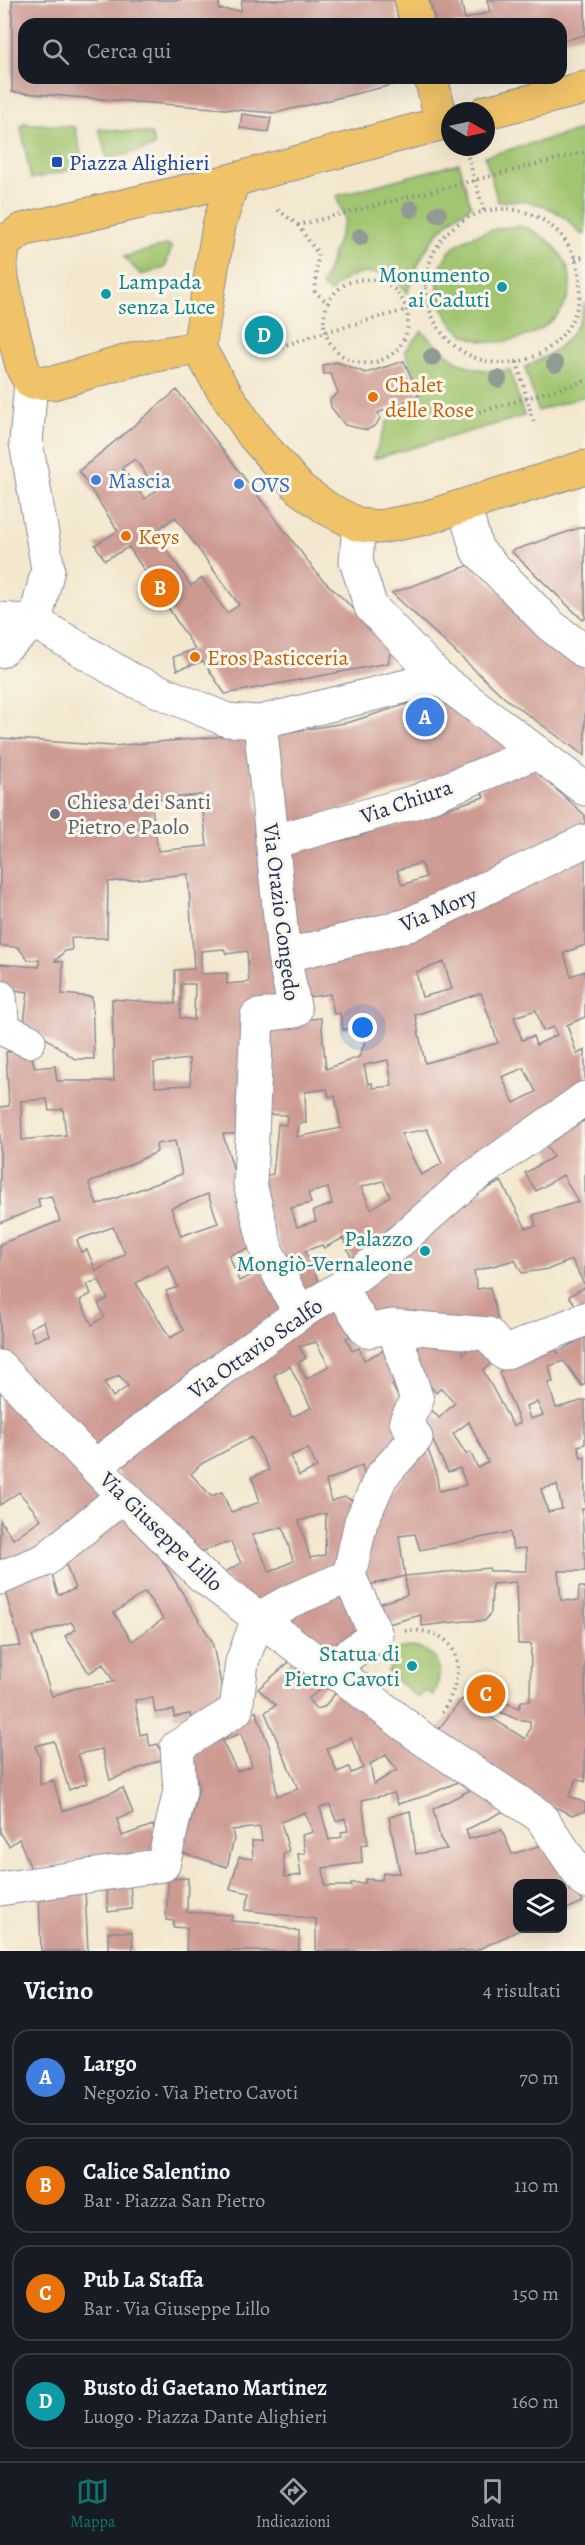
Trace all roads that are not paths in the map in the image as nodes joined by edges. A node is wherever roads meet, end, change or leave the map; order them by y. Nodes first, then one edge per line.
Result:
1 (411, 0) edge
2 (416, 18) edge
3 (433, 84) edge
4 (585, 88) edge
5 (441, 107) edge
6 (495, 110) edge
7 (441, 123) edge
8 (233, 180) junction
9 (2, 232) edge
10 (6, 329) edge
11 (199, 348) junction
12 (31, 382) junction
13 (0, 423) edge
14 (585, 467) edge
15 (464, 506) junction
16 (359, 525) junction
17 (0, 619) edge
18 (35, 622) junction
19 (0, 651) edge
20 (585, 652) edge
21 (438, 678) junction
22 (260, 722) junction
23 (537, 752) junction
24 (585, 789) edge
25 (585, 841) edge
26 (272, 842) junction
27 (284, 956) junction
28 (0, 997) edge
29 (29, 1041) dead end
30 (585, 1098) edge
31 (340, 1288) junction
32 (300, 1313) junction
33 (585, 1319) edge
34 (393, 1326) junction
35 (0, 1366) edge
36 (95, 1466) junction
37 (123, 1496) junction
38 (350, 1576) junction
39 (0, 1578) edge
40 (258, 1619) junction
41 (328, 1670) junction
42 (575, 1844) edge
43 (585, 1882) edge
44 (0, 1889) edge

1 - 2 main road
3 - 5 main road
4 - 6 main road
7 - 8 main road
8 - 9 main road
8 - 11 main road
9 - 10 main road
10 - 12 main road
11 - 12 main road
11 - 16 main road
12 - 13 street
12 - 18 street
14 - 15 main road
15 - 16 main road
15 - 20 street
16 - 21 street
17 - 18 street
18 - 19 street
18 - 22 street
21 - 22 street
21 - 23 street
22 - 26 street, Via Orazio Congedo
23 - 24 street
23 - 26 street, Via Chiura
25 - 27 street, Via Mory
26 - 27 street, Via Orazio Congedo
27 - 32 street, Via Orazio Congedo
28 - 29 street
30 - 31 street, Via Ottavio Scalfo
31 - 32 street, Via Ottavio Scalfo
31 - 34 street
32 - 36 street, Via Ottavio Scalfo
33 - 34 street
34 - 38 street
35 - 36 street, Via Giuseppe Lillo
36 - 37 street, Via Giuseppe Lillo
37 - 39 street
37 - 40 street, Via Giuseppe Lillo
38 - 40 street
38 - 41 street
40 - 41 street, Via Giuseppe Lillo
40 - 44 street
41 - 42 street, Via Giuseppe Lillo
42 - 43 street, Via Giuseppe Lillo

